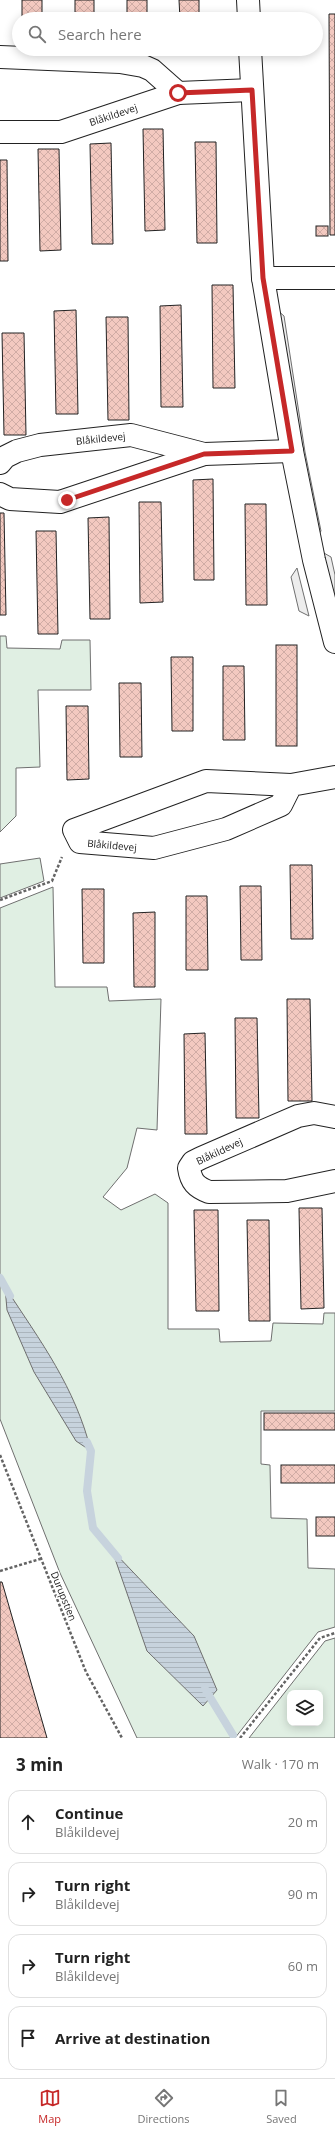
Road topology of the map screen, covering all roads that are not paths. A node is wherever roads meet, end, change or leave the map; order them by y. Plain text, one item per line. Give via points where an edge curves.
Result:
1 (248, 0) edge
2 (248, 12) edge
3 (250, 56) edge
4 (0, 57) edge
5 (252, 90) junction
6 (178, 93) junction
7 (0, 132) edge
8 (263, 278) junction
9 (335, 278) edge
10 (292, 451) junction
11 (204, 454) junction
12 (0, 463) edge
13 (0, 494) edge
14 (335, 642) edge
15 (335, 778) edge
16 (291, 785) junction
17 (335, 1117) edge
18 (335, 1181) edge

1 - 2 street
3 - 5 street
4 - 6 street via 120,62 143,66 152,70
5 - 6 street, Blåkildevej
5 - 8 street
6 - 7 street, Blåkildevej via 61,132
8 - 9 street
8 - 10 street
10 - 11 street, Blåkildevej
10 - 14 street via 314,560
11 - 12 street, Blåkildevej via 131,435 40,445 17,451 5,457
11 - 13 street, Blåkildevej via 67,500 10,499
15 - 16 street, Blåkildevej
16 - 16 street, Blåkildevej via 206,781 74,830 80,842 154,848 226,829 281,805
17 - 18 street, Blåkildevej via 314,1113 298,1116 201,1158 189,1168 191,1181 209,1192 287,1191

